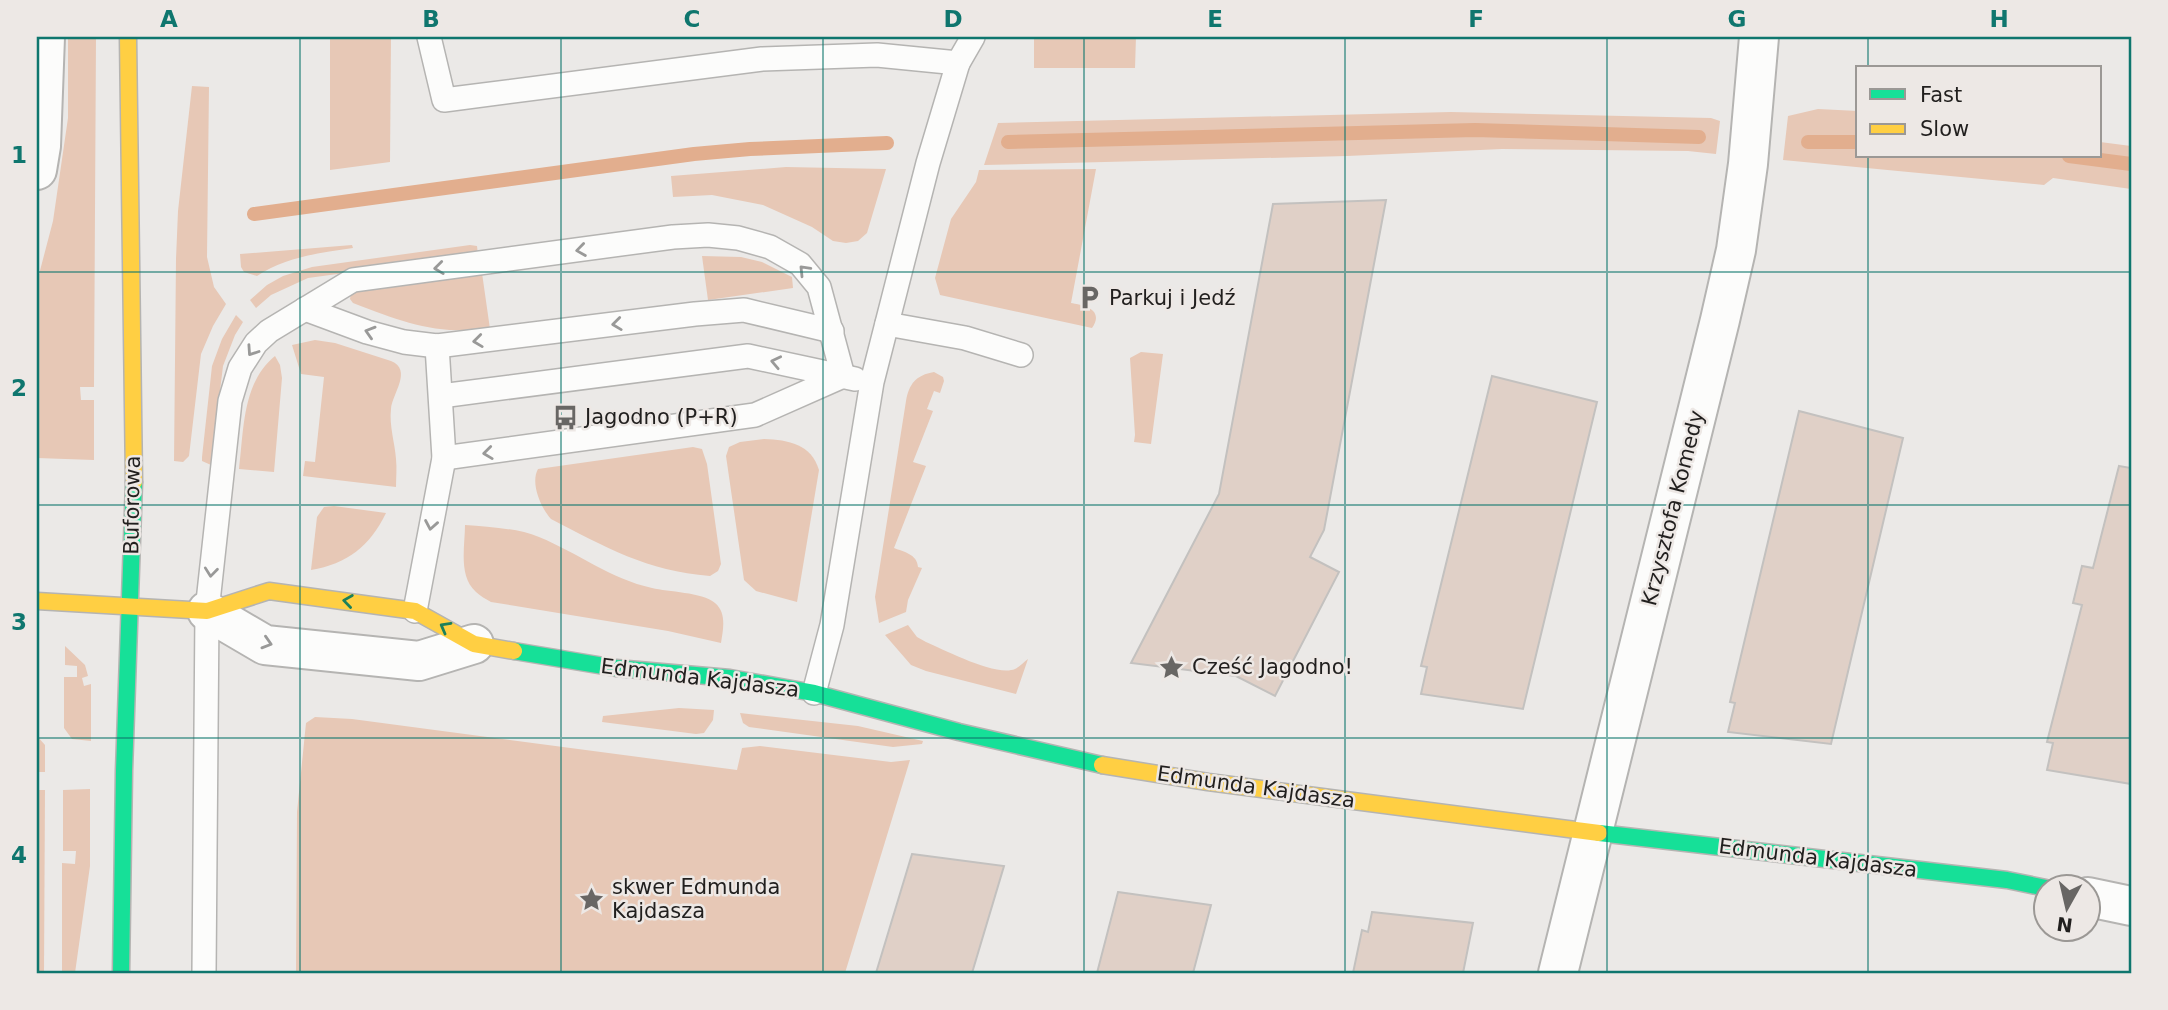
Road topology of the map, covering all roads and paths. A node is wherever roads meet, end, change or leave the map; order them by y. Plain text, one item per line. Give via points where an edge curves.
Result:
1 (45, 37) edge
2 (128, 37) edge
3 (429, 37) edge
4 (973, 37) edge
5 (1759, 37) edge
6 (958, 63) junction
7 (37, 170) edge
8 (305, 310) junction
9 (887, 324) junction
10 (832, 331) junction
11 (437, 346) junction
12 (1021, 355) dead end
13 (843, 376) junction
14 (872, 383) junction
15 (441, 396) junction
16 (444, 458) junction
17 (37, 601) edge
18 (130, 604) junction
19 (207, 611) junction
20 (415, 611) junction
21 (474, 644) junction
22 (814, 693) junction
23 (1592, 832) junction
24 (2032, 885) edge
25 (2102, 900) edge
26 (2131, 906) edge
27 (121, 973) edge
28 (204, 973) edge
29 (1558, 973) edge

1 - 7 street
2 - 18 street, Buforowa via 134,392
3 - 6 lane via 444,100 762,59 877,55
4 - 6 lane
5 - 23 street, Krzysztofa Komedy via 1736,250
6 - 9 lane
10 -> 8 lane via 819,287 800,264 770,247 708,235 353,280
11 -> 8 lane via 367,332
8 -> 19 lane via 269,331 240,368 230,401
9 - 12 lane via 965,338
9 - 14 lane
10 -> 11 lane via 744,310
10 - 13 lane
11 - 15 lane
13 - 14 lane
13 -> 15 lane via 748,356
13 -> 16 lane via 755,415
14 - 22 lane via 832,625
15 - 16 lane
16 -> 20 lane
17 - 18 street, Edmunda Kajdasza
18 - 19 street, Edmunda Kajdasza
18 - 27 street, Buforowa
20 -> 19 street, Edmunda Kajdasza via 269,591
19 -> 21 street, Edmunda Kajdasza via 265,645 419,661
19 - 28 lane
21 -> 20 street, Edmunda Kajdasza
21 - 22 street, Edmunda Kajdasza
22 - 23 street, Edmunda Kajdasza via 1102,765
23 - 24 street, Edmunda Kajdasza
23 - 29 street, Krzysztofa Komedy
25 - 26 street

